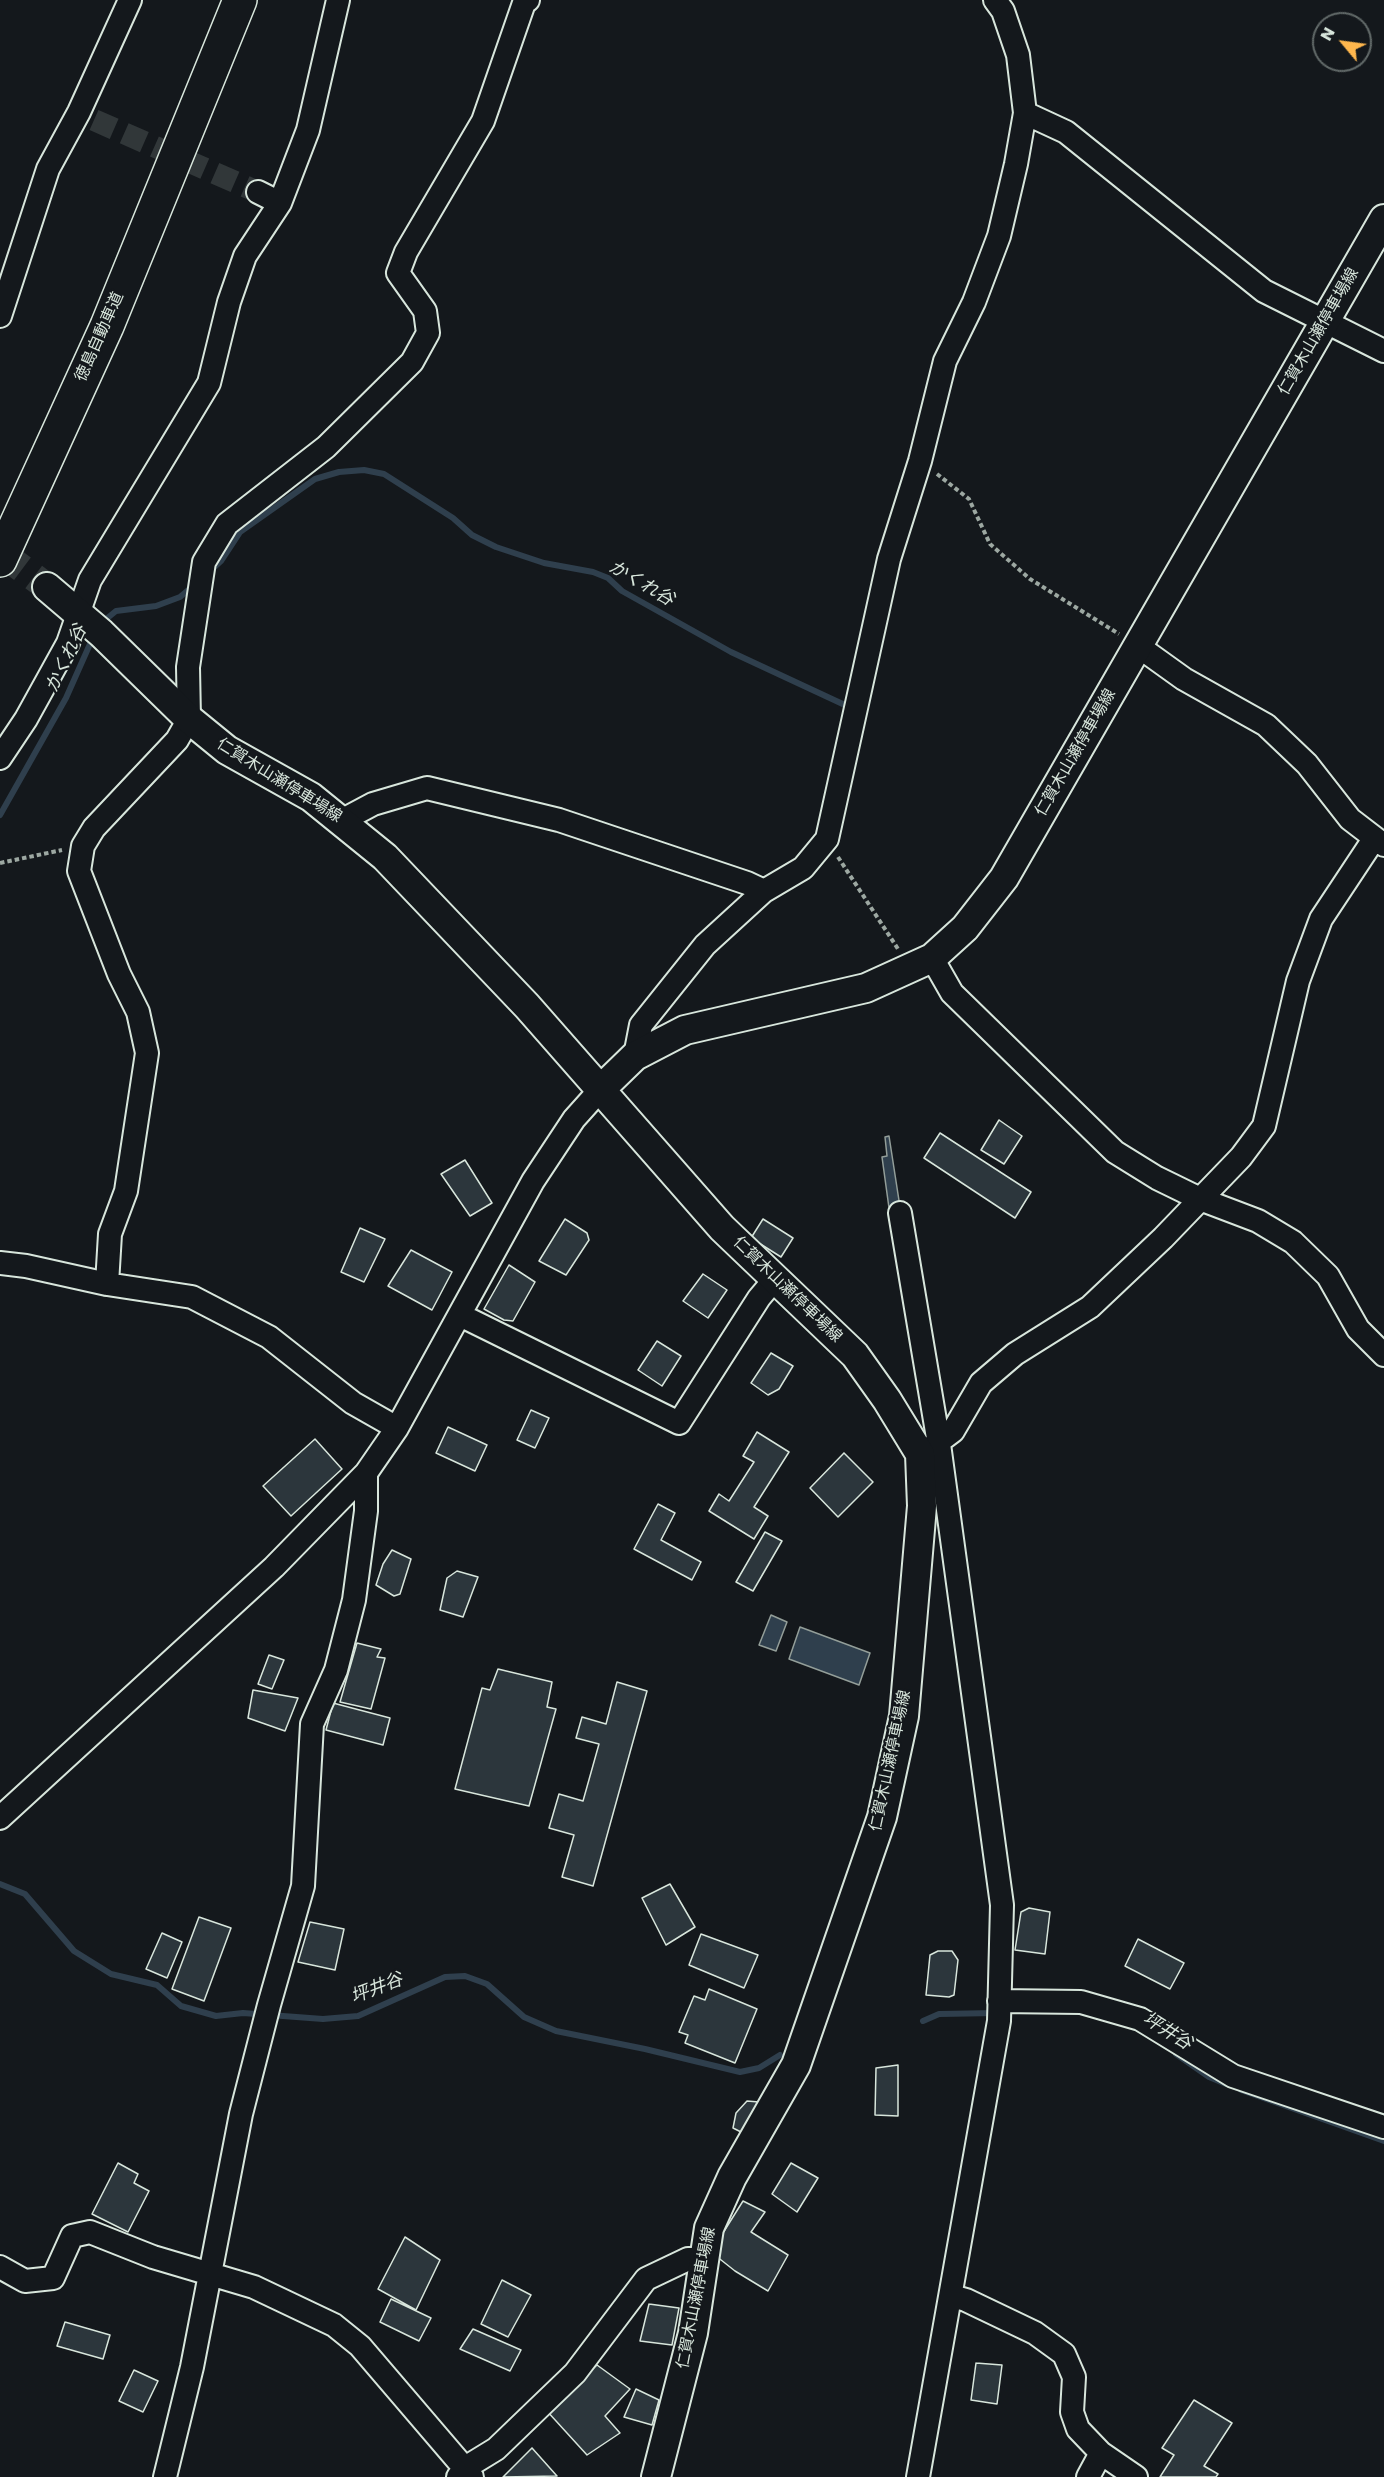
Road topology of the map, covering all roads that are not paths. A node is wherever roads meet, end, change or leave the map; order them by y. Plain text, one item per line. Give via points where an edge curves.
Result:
1 (130, 0) edge
2 (240, 0) edge
3 (338, 0) edge
4 (528, 0) edge
5 (995, 0) edge
6 (193, 111) junction
7 (1025, 113) junction
8 (258, 192) tunnel mouth
9 (280, 203) junction
10 (1384, 219) edge
11 (0, 316) edge
12 (1326, 321) junction
13 (1384, 351) edge
14 (0, 520) edge
15 (0, 560) edge
16 (47, 587) tunnel mouth
17 (91, 623) junction
18 (1138, 646) junction
19 (189, 719) junction
20 (0, 758) edge
21 (343, 820) junction
22 (1379, 842) edge
23 (764, 891) junction
24 (921, 964) junction
25 (634, 1056) junction
26 (600, 1090) junction
27 (1200, 1199) junction
28 (900, 1213) dead end
29 (0, 1263) edge
30 (775, 1279) junction
31 (107, 1284) junction
32 (460, 1315) junction
33 (1384, 1355) edge
34 (397, 1428) junction
35 (929, 1449) junction
36 (366, 1473) junction
37 (0, 1818) edge
38 (999, 2011) junction
39 (1384, 2127) edge
40 (704, 2259) junction
41 (0, 2267) edge
42 (209, 2272) junction
43 (952, 2296) junction
44 (1101, 2453) junction
45 (465, 2474) edge
46 (165, 2477) edge
47 (656, 2477) edge
48 (918, 2477) edge
49 (1088, 2477) edge
50 (1136, 2477) edge

1 - 11 street via 86,116 48,169
2 - 6 highway, 徳島自動車道
3 - 9 street via 308,130
4 - 19 street via 483,121 406,252 398,273 425,311 428,333 412,362 326,447 227,524 204,562 188,667
5 - 7 street via 1003,11 1018,55
6 - 14 highway, 徳島自動車道
6 - 15 highway, 徳島自動車道 via 107,326
7 - 12 street via 1066,132 1264,291
7 - 23 street via 999,236 974,302 945,362 920,461 889,559 827,839 803,868
8 - 9 street
9 - 17 street via 245,256 208,383 90,580
10 - 12 main road, 仁賀木山瀬停車場線
12 - 13 street
12 - 18 main road, 仁賀木山瀬停車場線
16 - 17 main road, 仁賀木山瀬停車場線
17 - 19 main road, 仁賀木山瀬停車場線
17 - 20 street via 68,643 26,720
18 - 22 street via 1184,679 1266,725 1307,764 1350,819
18 - 24 main road, 仁賀木山瀬停車場線 via 1004,878 965,928
19 - 21 main road, 仁賀木山瀬停車場線 via 226,750 311,797
19 - 31 street via 177,740 94,828 83,846 79,871 138,1012 147,1053 126,1191 110,1234
21 - 23 street via 373,804 427,789 559,820
21 - 26 main road, 仁賀木山瀬停車場線 via 385,857 519,997
22 - 27 street via 1321,919 1298,981 1264,1126 1241,1157
23 - 25 street via 705,945 642,1025
24 - 25 main road, 仁賀木山瀬停車場線 via 866,988 685,1030
24 - 27 street via 1115,1152
25 - 26 main road, 仁賀木山瀬停車場線
26 - 30 main road, 仁賀木山瀬停車場線 via 722,1228
26 - 32 street via 574,1119 533,1181
27 - 33 street via 1258,1221 1293,1242 1328,1276 1358,1329
27 - 35 street via 1090,1307 1015,1354 981,1383 953,1431
28 - 35 street
29 - 31 street
30 - 32 street via 679,1423
30 - 35 main road, 仁賀木山瀬停車場線 via 855,1355
31 - 34 street via 192,1297 269,1337 353,1403
32 - 34 street
34 - 36 street
35 - 38 street via 1002,1905
35 - 40 main road, 仁賀木山瀬停車場線 via 905,1705 882,1817 796,2065 719,2203 709,2228
36 - 37 street via 274,1567
36 - 42 street via 366,1511 354,1600 336,1670 312,1724 303,1886 241,2114
38 - 39 street via 1081,2002 1140,2019 1233,2076
38 - 43 street
40 - 45 street via 688,2259 646,2279 575,2373
40 - 47 main road, 仁賀木山瀬停車場線 via 693,2333
41 - 42 street via 25,2281 53,2278 72,2236 90,2232 153,2257
42 - 45 street via 254,2287 334,2325 360,2346
42 - 46 street via 192,2367
43 - 44 street via 1035,2333 1064,2354 1074,2377 1072,2412 1078,2429
43 - 48 street
44 - 49 street
44 - 50 street

